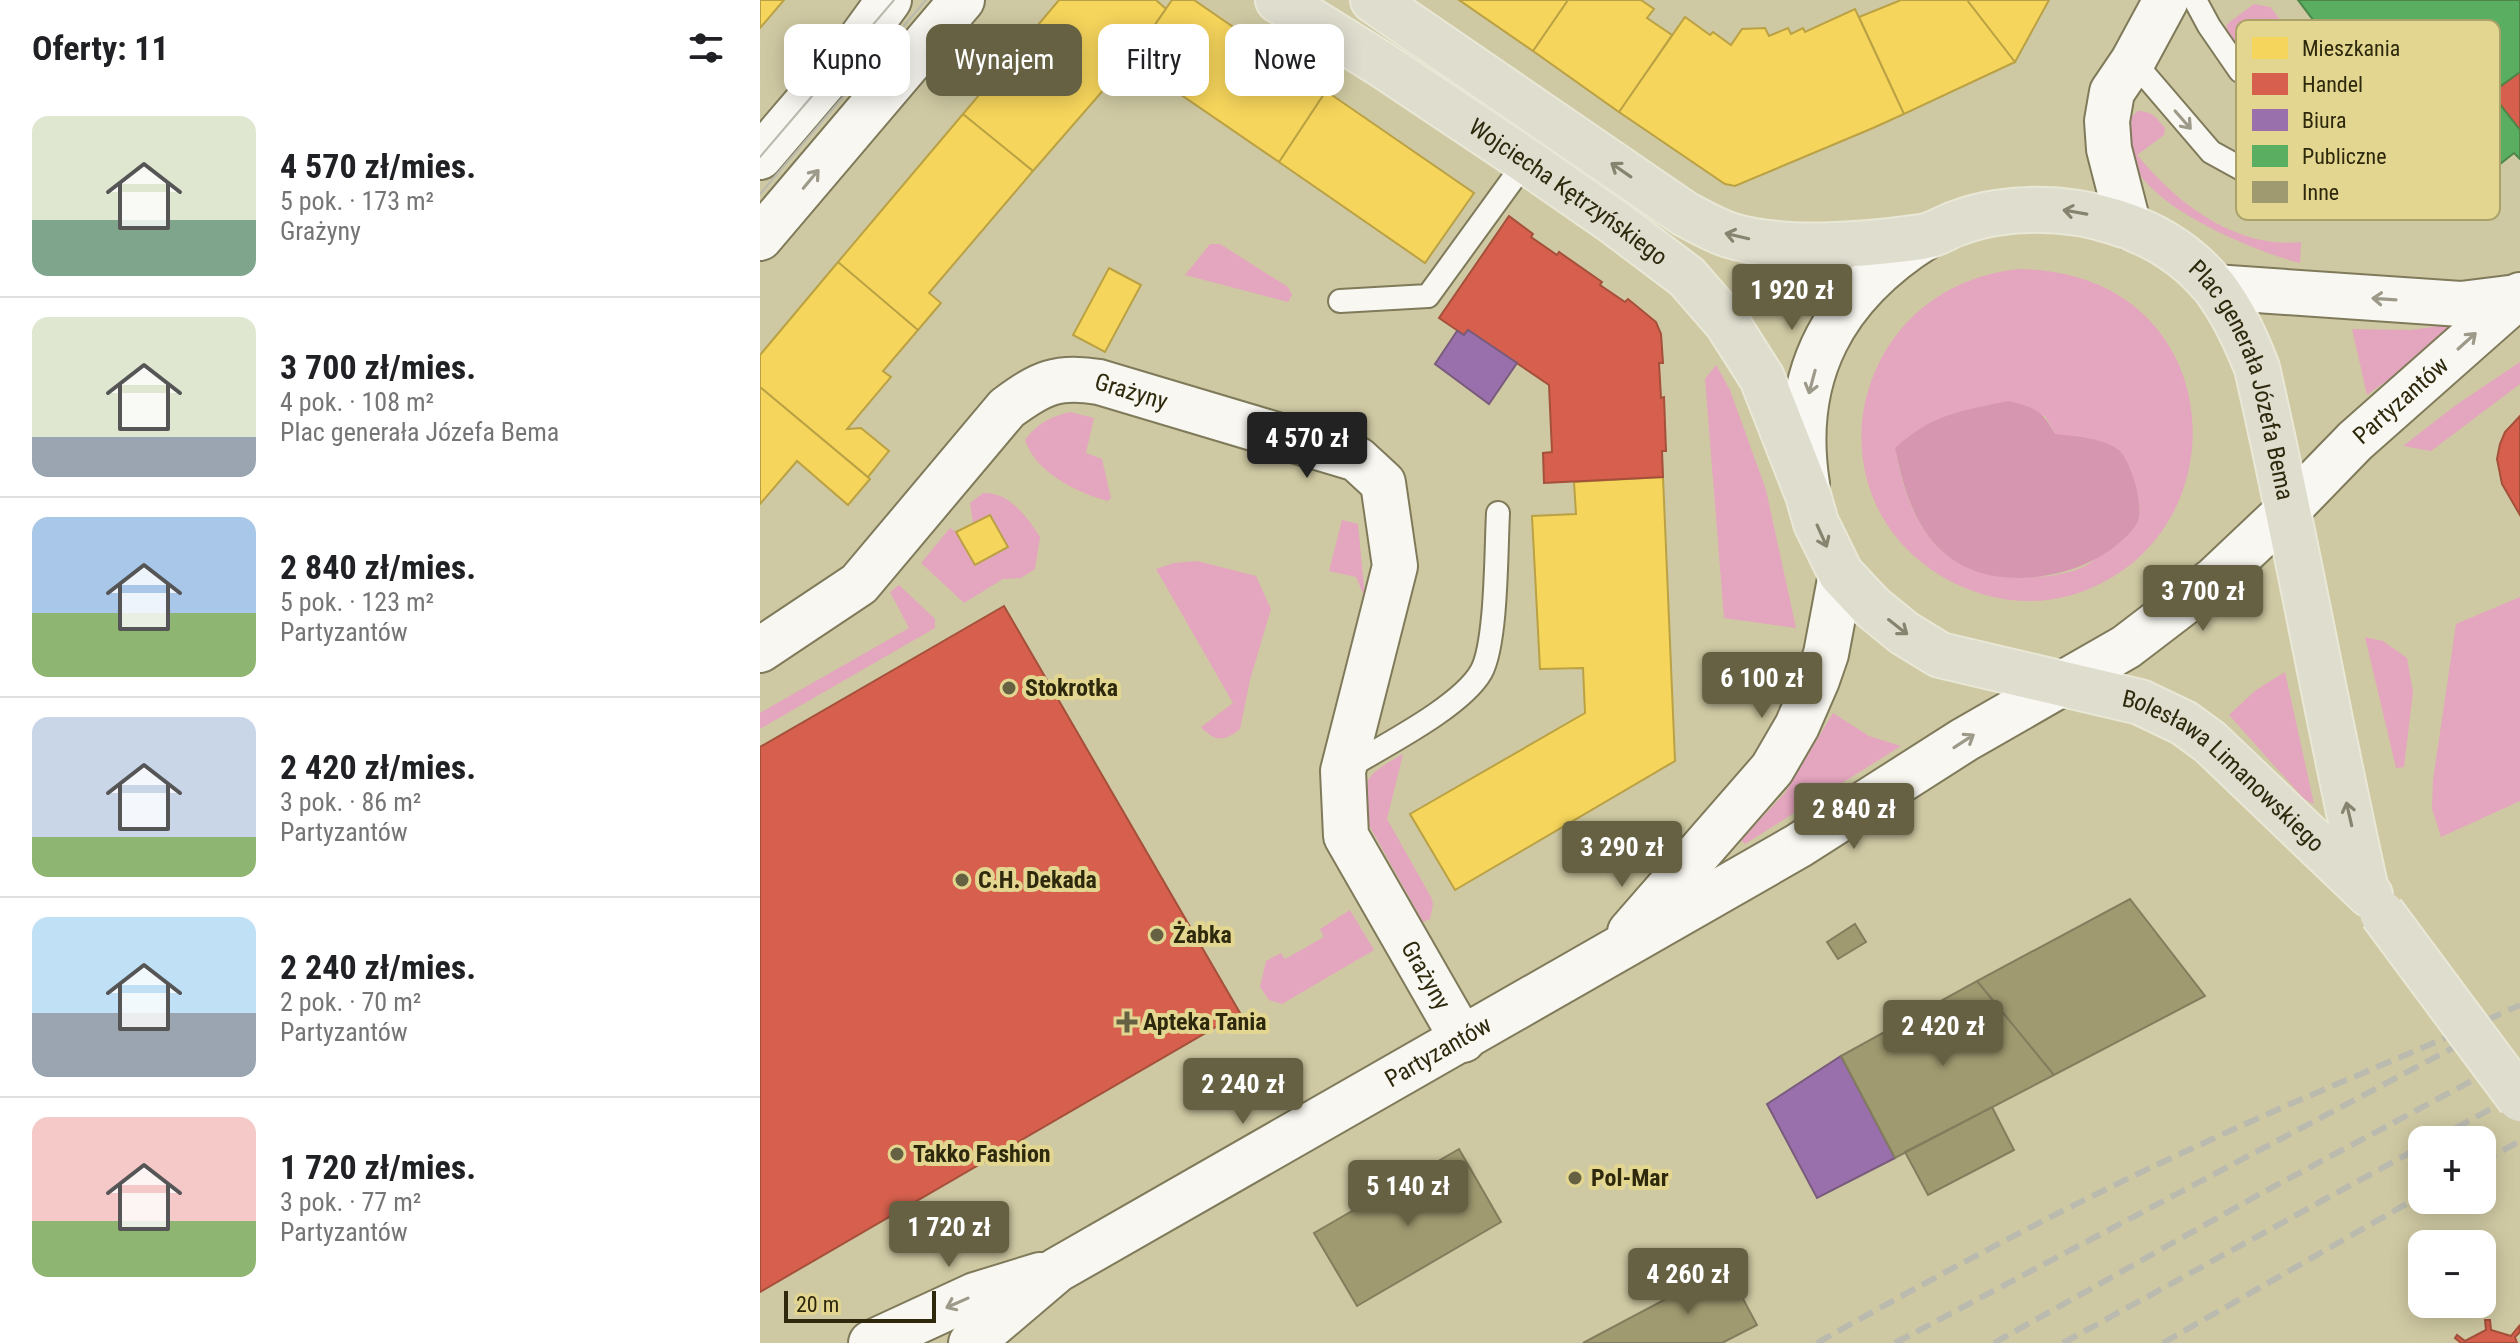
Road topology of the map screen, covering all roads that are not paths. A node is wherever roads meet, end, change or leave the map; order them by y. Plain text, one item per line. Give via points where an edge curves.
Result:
1 (889, 0) edge
2 (962, 0) edge
3 (1278, 0) edge
4 (1373, 0) edge
5 (2166, 0) edge
6 (2195, 0) edge
7 (2133, 61) junction
8 (2236, 65) edge
9 (760, 157) edge
10 (1526, 161) junction
11 (2236, 166) edge
12 (2129, 227) junction
13 (1926, 237) junction
14 (760, 238) edge
15 (2214, 287) junction
16 (2519, 296) edge
17 (1340, 301) dead end
18 (1808, 495) junction
19 (2288, 510) junction
20 (1498, 513) dead end
21 (1841, 574) junction
22 (760, 650) edge
23 (2063, 685) junction
24 (1343, 771) junction
25 (2374, 901) junction
26 (1610, 955) junction
27 (1463, 1040) junction
28 (2520, 1099) edge
29 (1057, 1270) junction
30 (871, 1343) edge
31 (971, 1343) edge

1 - 9 street
14 -> 2 street
3 - 10 main road, Wojciecha Kętrzyńskiego
13 -> 4 main road, Wojciecha Kętrzyńskiego via 1800,245 1728,235 1685,214
5 - 7 street
8 -> 6 lane
7 -> 11 lane via 2211,152
7 - 12 street via 2112,92 2107,121
10 - 17 lane via 1428,296
10 - 18 main road, Wojciecha Kętrzyńskiego via 1687,277 1727,323 1762,378
12 -> 13 main road, Plac generała Józefa Bema via 2061,210 2026,209 1969,219
12 - 15 main road, Plac generała Józefa Bema via 2179,256
13 -> 18 street, Plac generała Józefa Bema via 1865,283 1823,346 1804,419
16 -> 15 street, Partyzantów via 2461,304
15 - 19 main road, Plac generała Józefa Bema via 2241,328 2257,368
19 -> 16 street, Partyzantów via 2355,441
18 -> 21 main road, Plac generała Józefa Bema
19 - 23 street, Plac generała Józefa Bema via 2183,605
25 -> 19 main road, Bolesława Limanowskiego via 2340,774
20 - 24 lane via 1491,636 1482,671 1448,706
21 -> 23 main road, Plac generała Józefa Bema via 1871,606 1940,655
21 - 26 street, Partyzantów via 1817,680 1772,769
22 - 24 street, Grażyny via 859,584 1007,408 1038,386 1075,378 1099,382 1357,459 1383,483 1395,566
23 - 25 main road, Bolesława Limanowskiego via 2140,702 2184,723
26 -> 23 street, Partyzantów
24 - 27 street, Grażyny via 1346,836
25 - 28 main road, Bolesława Limanowskiego, bridge
26 - 27 street, Partyzantów
27 - 29 street, Partyzantów
29 -> 30 street, Partyzantów via 975,1295
29 - 31 street, Partyzantów

